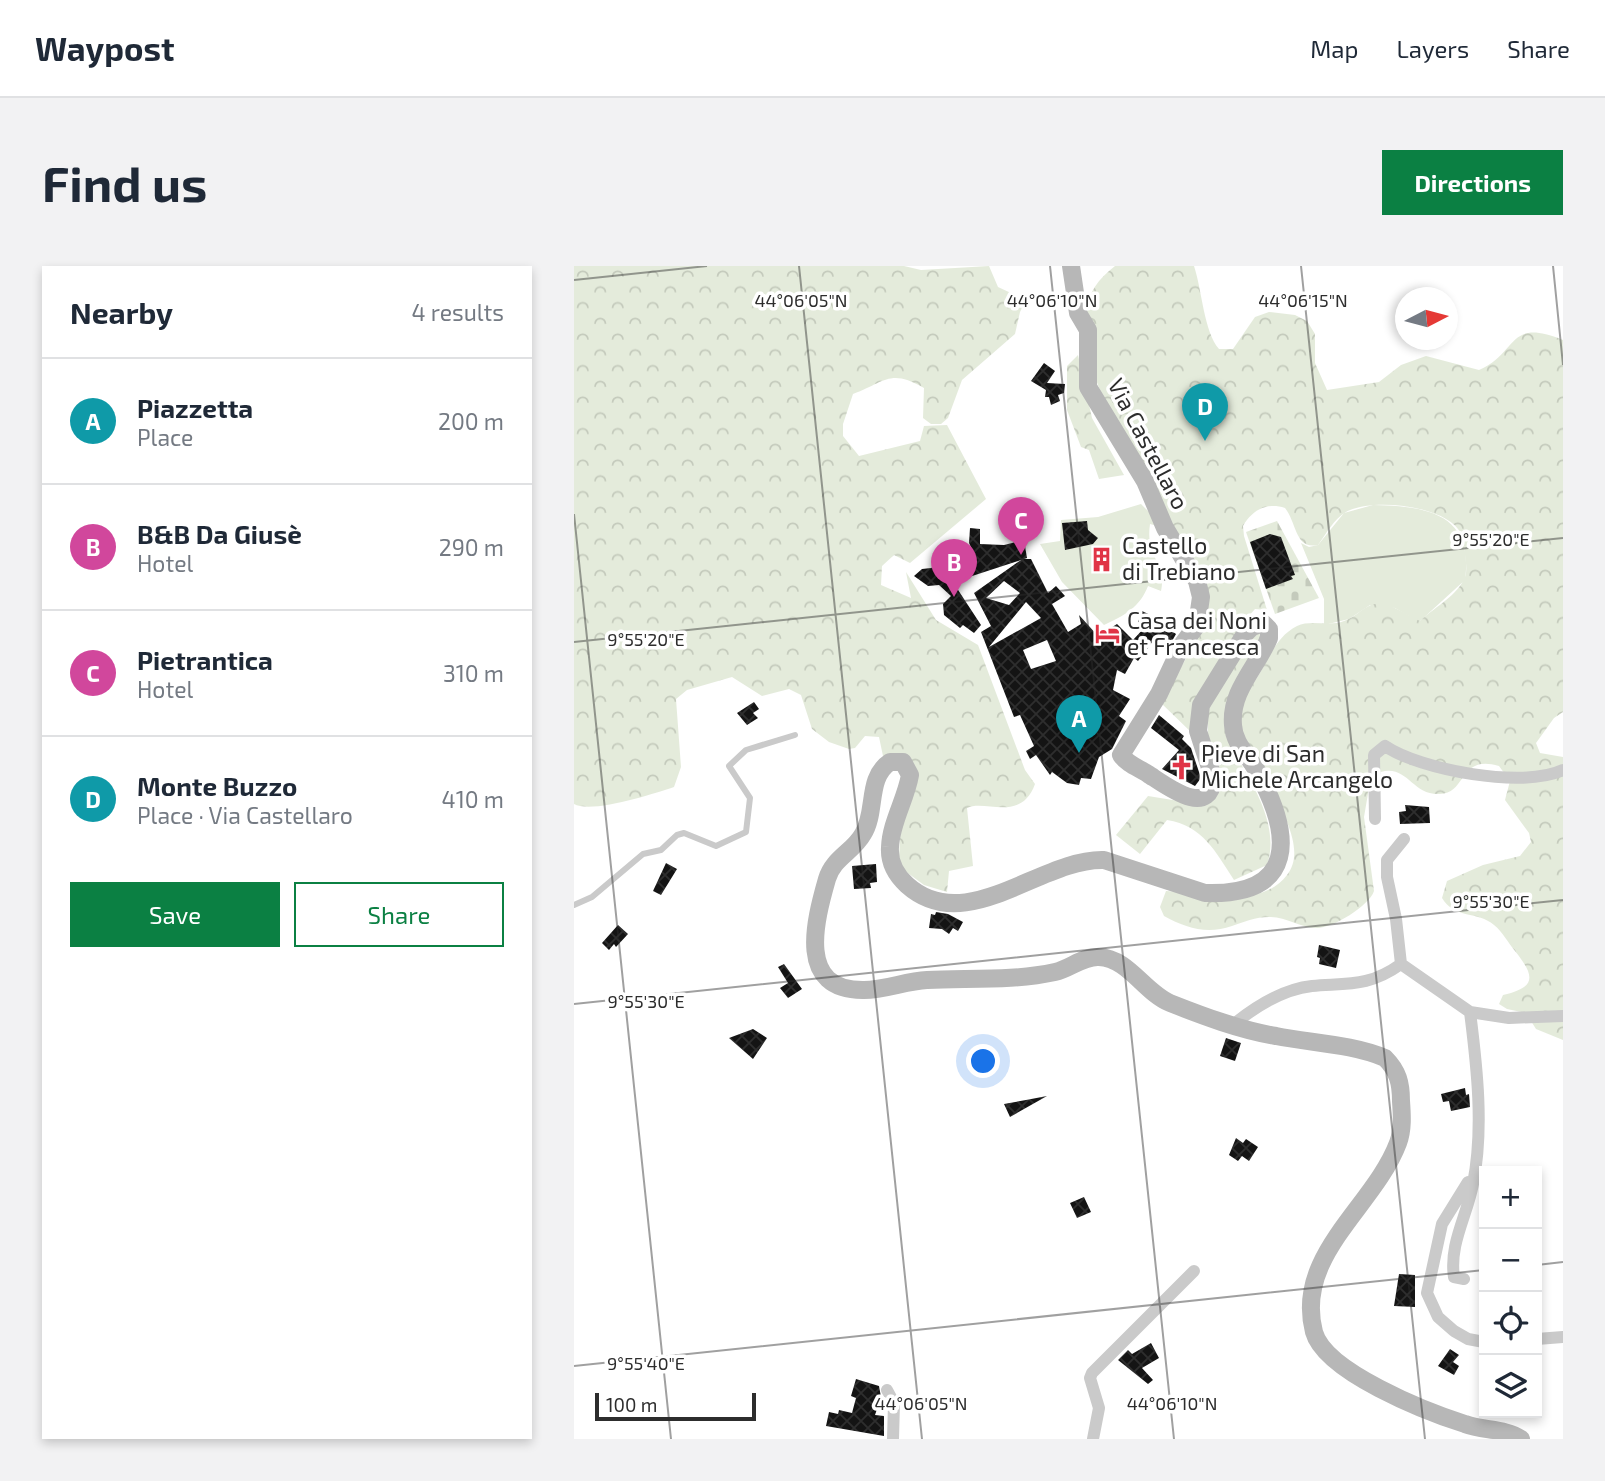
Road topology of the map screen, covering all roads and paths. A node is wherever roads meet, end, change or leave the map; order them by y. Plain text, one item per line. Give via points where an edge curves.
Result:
1 (1071, 266) edge
2 (796, 735) dead end
3 (1563, 770) edge
4 (1375, 819) dead end
5 (1404, 839) dead end
6 (574, 905) edge
7 (1401, 964) junction
8 (1470, 1012) junction
9 (1563, 1016) edge
10 (1234, 1024) junction
11 (1474, 1173) junction
12 (1194, 1271) dead end
13 (1464, 1279) dead end
14 (1563, 1337) edge
15 (1542, 1339) edge
16 (1479, 1341) edge
17 (887, 1390) dead end
18 (893, 1439) edge
19 (1093, 1439) edge
20 (1521, 1439) edge

1 - 10 street, Via Castellaro via 1078,313 1088,330 1088,387 1146,481 1201,597 1197,625 1121,751 1122,758 1178,794 1204,795 1213,777 1198,731 1201,705 1245,634 1258,624 1269,629 1265,647 1233,709 1236,741 1258,771 1276,815 1280,863 1258,884 1205,893 1090,859 980,899 937,902 904,883 891,863 890,847 910,775 905,764 894,761 877,777 863,835 837,860 828,876 814,953 827,977 864,990 912,981 1056,972 1100,957 1117,963 1158,997
2 - 6 lane via 746,750 729,766 750,798 746,832 716,846 684,833 677,835 662,850 643,854 592,897
3 - 4 street via 1550,776 1488,778 1402,758 1385,746 1374,755
5 - 7 street via 1387,860
7 - 8 street
7 - 10 street via 1387,974 1348,987 1310,986 1258,1004
8 - 9 street via 1509,1018
8 - 11 street via 1477,1064
10 - 20 street via 1374,1054 1385,1058 1398,1075 1402,1114 1397,1146 1317,1271 1311,1318 1321,1347 1383,1390 1467,1425 1512,1433
11 - 13 street via 1451,1258 1454,1277
11 - 16 street via 1442,1224 1426,1293 1438,1317 1454,1331
12 - 19 street via 1092,1373 1099,1408
14 - 15 street
17 - 18 street via 894,1402

